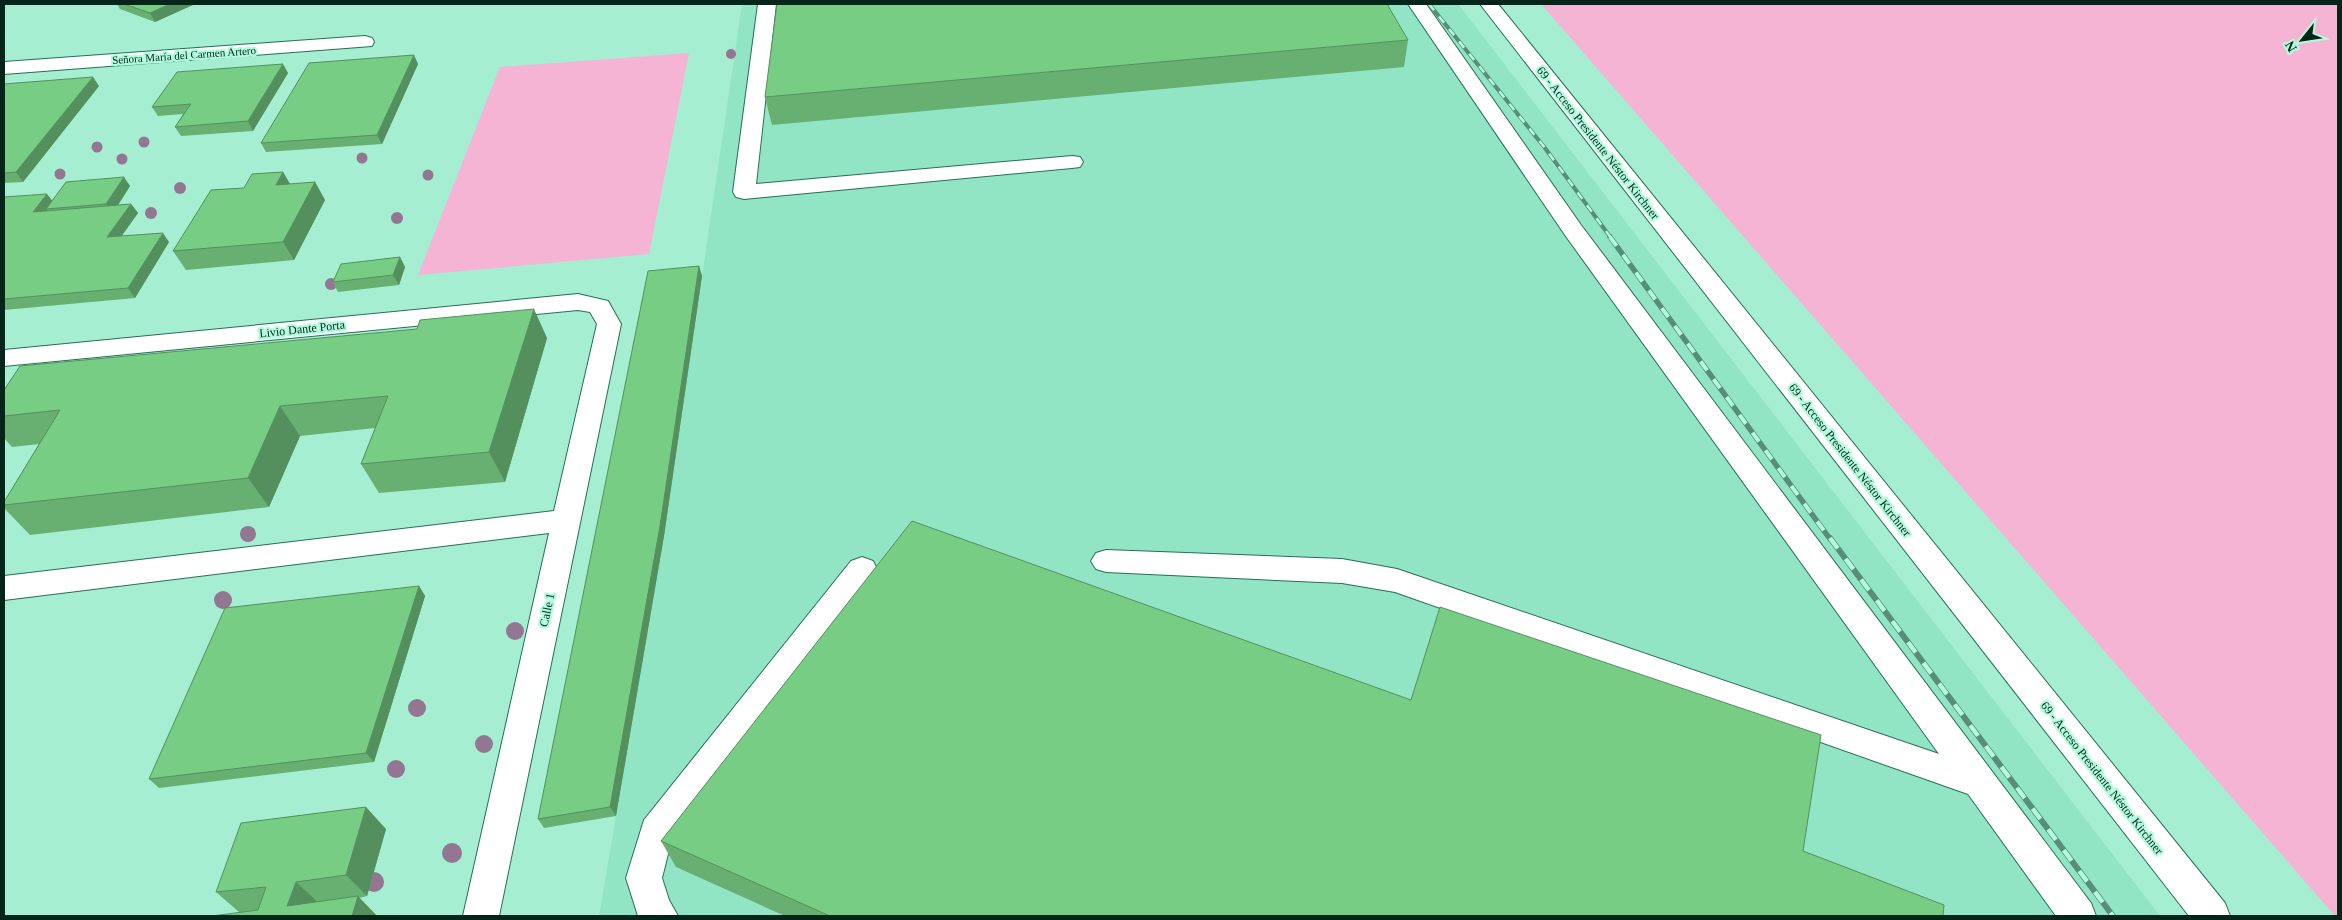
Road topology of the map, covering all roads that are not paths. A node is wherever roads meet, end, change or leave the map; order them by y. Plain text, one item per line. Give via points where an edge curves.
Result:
1 (767, 4) edge
2 (1417, 4) edge
3 (1489, 4) edge
4 (256, 50) junction
5 (354, 62) edge
6 (4, 68) edge
7 (243, 70) edge
8 (1072, 162) dead end
9 (599, 306) joint
10 (4, 358) edge
11 (566, 520) junction
12 (1106, 560) dead end
13 (862, 569) dead end
14 (4, 588) edge
15 (1982, 784) junction
16 (481, 916) edge
17 (660, 916) edge
18 (2078, 916) edge
19 (2212, 916) edge

1 - 8 street via 744,192
2 - 15 street via 1573,230
3 - 19 street, 69 - Acceso Presidente Néstor Kirchner
4 - 5 street, Señora María del Carmen Artero via 365,42
4 - 6 street, Señora María del Carmen Artero
4 - 7 street
9 - 10 street, Livio Dante Porta via 578,302
9 - 11 street, Calle 1 via 609,324
11 - 14 street
11 - 16 street, Calle 1
12 - 15 street via 1342,572 1398,581
13 - 17 street via 656,831 644,878 654,910
15 - 18 street

